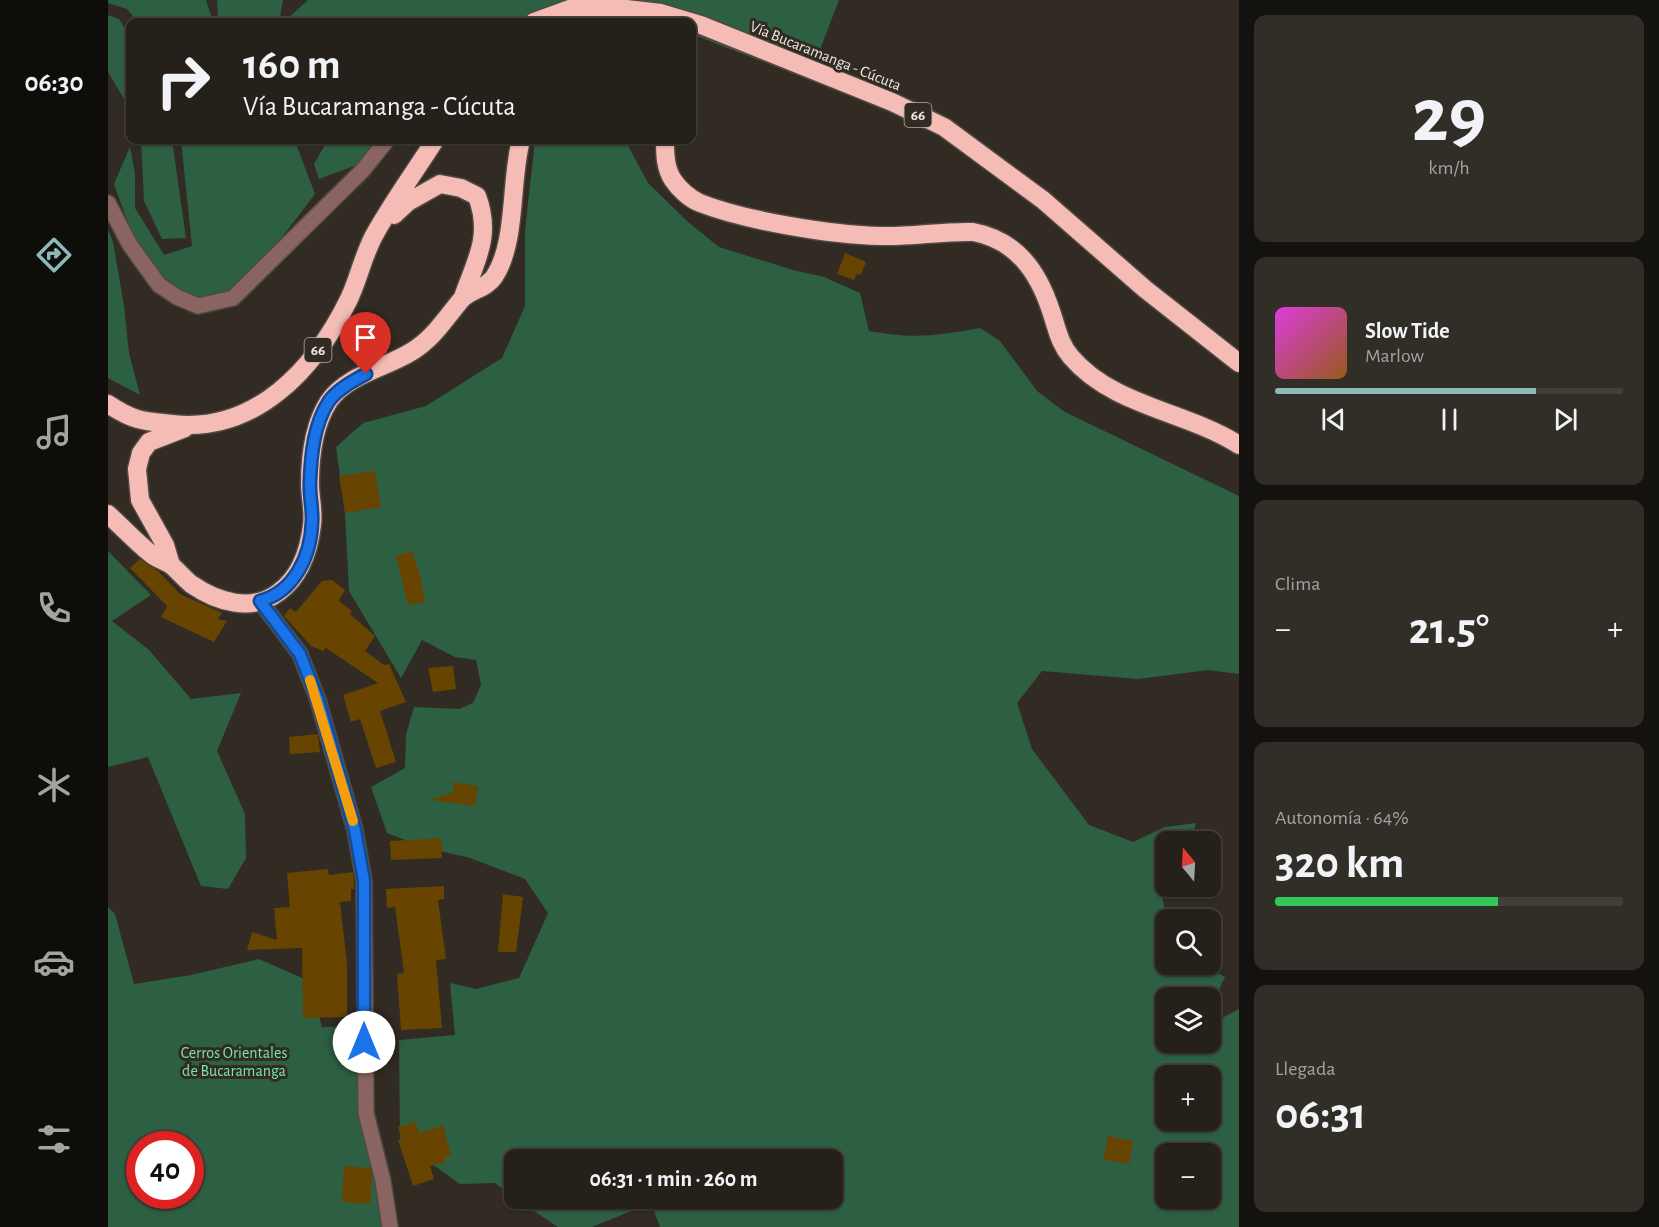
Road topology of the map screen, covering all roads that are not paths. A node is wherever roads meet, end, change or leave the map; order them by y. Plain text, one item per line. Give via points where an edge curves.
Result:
1 (545, 18) edge
2 (678, 18) edge
3 (696, 23) edge
4 (384, 144) edge
5 (432, 144) edge
6 (520, 144) edge
7 (665, 144) edge
8 (108, 203) edge
9 (375, 233) junction
10 (463, 297) junction
11 (1239, 363) edge
12 (108, 404) edge
13 (187, 427) junction
14 (1239, 445) edge
15 (108, 514) edge
16 (171, 565) junction
17 (260, 601) junction
18 (390, 1227) edge

1 - 2 highway, Vía Bucaramanga - Cúcuta / 66 via 575,7 618,8
3 - 11 highway, Vía Bucaramanga - Cúcuta / 66 via 892,102 944,128 1043,200 1145,289
4 - 8 street via 363,170 233,298 198,306 159,285 130,245
5 - 9 highway, 66
6 - 10 highway via 511,223 502,257 493,278
7 - 14 highway via 672,179 687,195 720,209 862,235 973,232 1008,244 1036,276 1058,337 1087,373 1107,388
9 - 10 highway via 408,202 440,183 477,196 483,211 481,252
9 - 13 highway, 66 via 349,299 331,332 286,388 223,422
10 - 17 highway via 436,333 412,352 347,385 331,399 320,417 312,451 313,521 309,543 290,584
12 - 13 highway, 66 via 129,418
13 - 16 highway via 149,442 137,469 140,500 165,545
15 - 16 highway via 152,555
16 - 17 highway via 189,583 213,598 232,603
17 - 18 street via 300,654 318,700 355,830 364,881 366,1113

